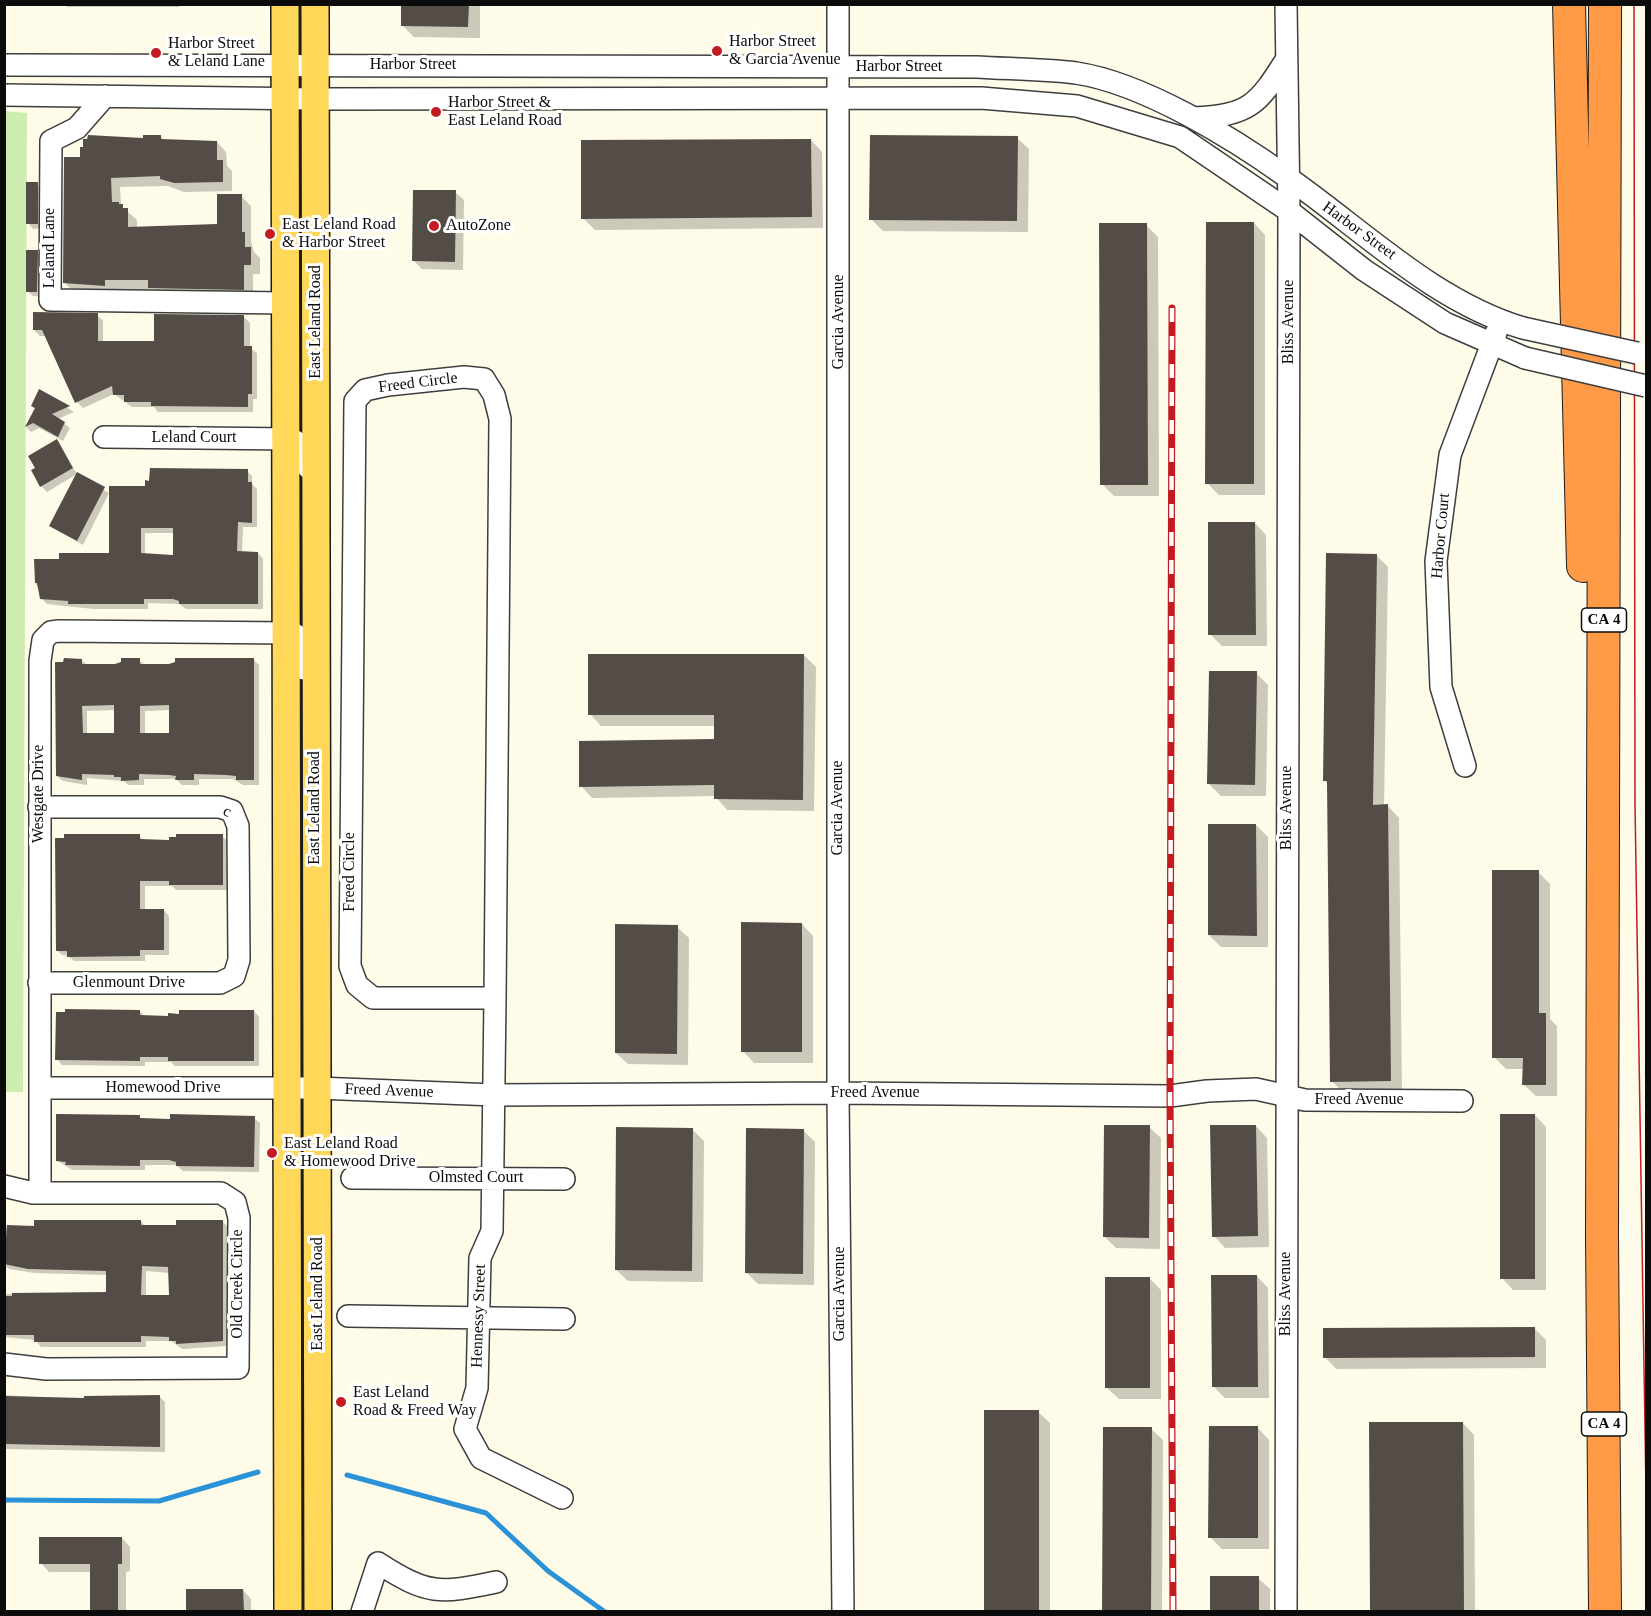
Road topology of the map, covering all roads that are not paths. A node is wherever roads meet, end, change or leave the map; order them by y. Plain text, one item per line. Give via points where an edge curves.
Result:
1 (285, 4) edge
2 (315, 4) edge
3 (838, 4) edge
4 (1286, 4) edge
5 (1569, 4) edge
6 (1605, 4) edge
7 (1286, 60) junction
8 (285, 64) junction
9 (316, 64) junction
10 (4, 65) edge
11 (838, 67) junction
12 (4, 95) edge
13 (68, 96) junction
14 (105, 96) junction
15 (285, 99) junction
16 (316, 99) junction
17 (838, 99) junction
18 (1193, 118) junction
19 (51, 141) junction
20 (1287, 176) junction
21 (1289, 211) junction
22 (285, 303) junction
23 (1500, 321) junction
24 (1491, 345) junction
25 (1647, 355) edge
26 (1647, 386) edge
27 (104, 437) dead end
28 (285, 438) junction
29 (316, 476) junction
30 (285, 632) junction
31 (314, 683) junction
32 (1465, 766) dead end
33 (39, 807) junction
34 (39, 983) junction
35 (220, 983) joint
36 (495, 998) junction
37 (40, 1088) junction
38 (286, 1088) junction
39 (316, 1088) junction
40 (838, 1093) junction
41 (495, 1095) junction
42 (1286, 1095) junction
43 (1462, 1101) dead end
44 (352, 1178) dead end
45 (493, 1178) junction
46 (564, 1179) dead end
47 (4, 1186) edge
48 (40, 1193) junction
49 (1602, 1236) junction
50 (348, 1316) dead end
51 (564, 1318) dead end
52 (477, 1320) junction
53 (4, 1364) edge
54 (562, 1498) dead end
55 (496, 1582) dead end
56 (288, 1611) edge
57 (318, 1611) edge
58 (362, 1611) edge
59 (843, 1611) edge
60 (1286, 1611) edge
61 (1605, 1611) edge

1 - 8 main road, East Leland Road
2 - 9 main road, East Leland Road
3 - 11 street, Garcia Avenue
4 - 7 street, Bliss Avenue
5 - 49 highway
6 - 49 highway, CA 4
7 - 18 street via 1250,107 1223,116
7 - 20 street, Bliss Avenue
8 - 9 street, Harbor Street
8 - 10 street, Harbor Street
8 - 15 main road, East Leland Road
9 - 11 street, Harbor Street
9 - 16 main road, East Leland Road
11 - 17 street, Garcia Avenue
11 - 18 street, Harbor Street via 976,67 1077,73 1144,94
12 - 13 street, Harbor Street
13 - 14 street, Harbor Street
13 - 19 street via 66,126
14 - 15 street, Harbor Street
14 - 19 street via 78,128
15 - 16 street, Harbor Street
15 - 22 main road, East Leland Road
16 - 17 street, Harbor Street
16 - 29 main road, East Leland Road
17 - 21 street, Harbor Street via 981,99 1077,106 1180,137
17 - 40 street, Garcia Avenue
18 - 20 street, Harbor Street
19 - 22 street, Leland Lane via 50,300
20 - 21 street, Bliss Avenue
20 - 23 street, Harbor Street via 1436,286
21 - 24 street, Harbor Street via 1364,270 1445,323
21 - 42 street, Bliss Avenue
22 - 28 main road, East Leland Road
23 - 24 street, Harbor Court
23 - 25 street, Harbor Street, bridge
24 - 26 street, Harbor Street, bridge via 1525,358
24 - 32 street, Harbor Court via 1450,455 1436,561 1440,687
27 - 28 street, Leland Court
28 - 29 street via 299,442 301,460
28 - 30 main road, East Leland Road
29 - 31 main road, East Leland Road
30 - 31 street via 302,638 305,673
30 - 33 street, Westgate Drive via 59,631 45,636 40,661
30 - 38 main road, East Leland Road
31 - 39 main road, East Leland Road
33 - 34 street, Westgate Drive
33 - 35 street, c via 220,807 235,814 239,960 234,976
34 - 35 street, Glenmount Drive
34 - 37 street, Westgate Drive
36 - 36 street, Freed Circle via 500,418 494,395 483,379 464,377 388,385 365,390 355,401 350,966 357,985 373,998
36 - 41 street, Freed Circle
37 - 38 street, Homewood Drive
37 - 48 street, Westgate Drive
38 - 39 street, Freed Avenue
38 - 56 main road, East Leland Road
39 - 41 street, Freed Avenue
39 - 57 main road, East Leland Road
40 - 41 street, Freed Avenue
40 - 42 street, Freed Avenue via 1170,1096 1256,1089
40 - 59 street, Garcia Avenue
41 - 45 street, Hennessy Street
42 - 43 street, Freed Avenue via 1305,1100
42 - 60 street, Bliss Avenue
44 - 45 street, Olmsted Court
45 - 46 street, Olmsted Court
45 - 52 street, Hennessy Street via 492,1231 480,1258
47 - 48 street, Old Creek Circle
48 - 53 street, Old Creek Circle via 221,1193 233,1198 238,1211 238,1368 46,1369
49 - 61 highway, CA 4
50 - 52 street
51 - 52 street
52 - 54 street, Hennessy Street via 477,1388 465,1429 481,1458
55 - 58 street via 437,1590 410,1584 378,1563

